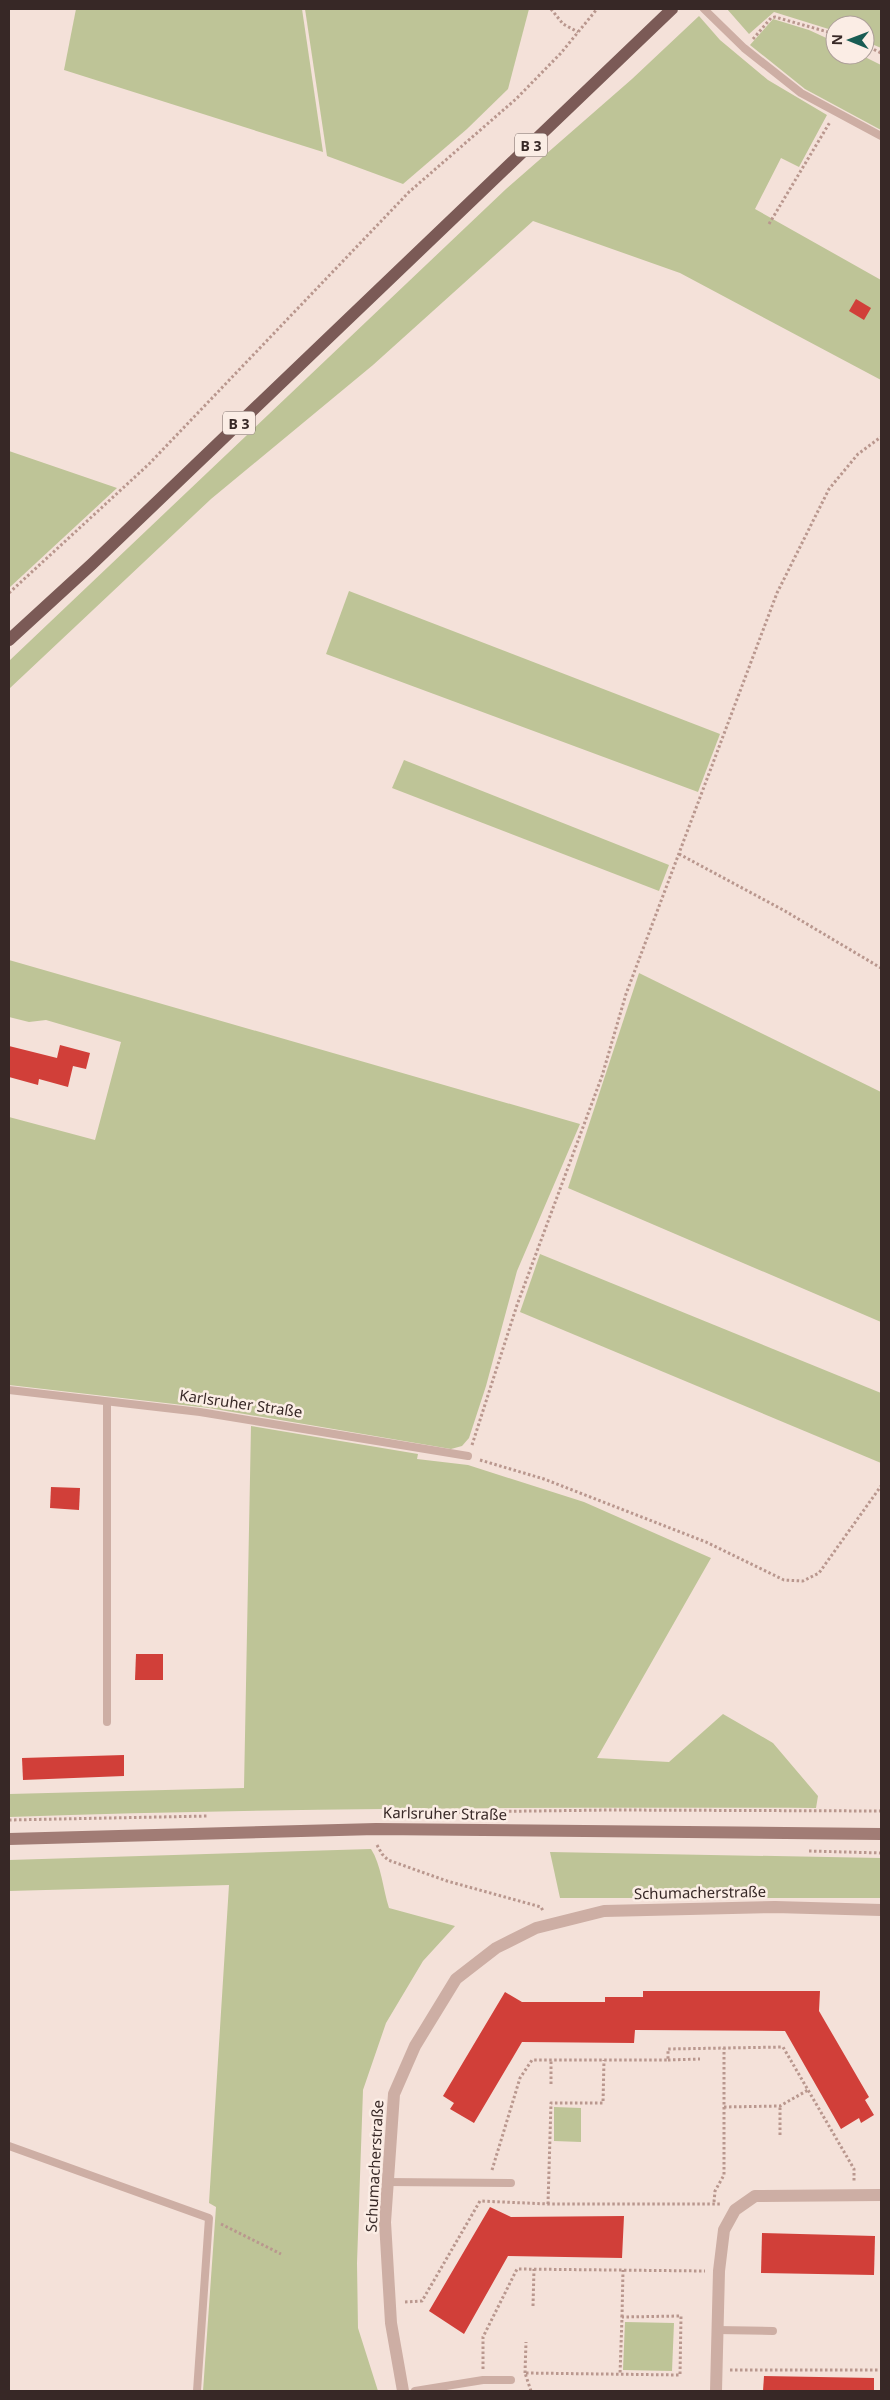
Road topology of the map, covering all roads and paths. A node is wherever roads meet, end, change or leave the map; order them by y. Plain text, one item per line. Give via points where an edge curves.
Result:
1 (551, 9) edge
2 (596, 9) edge
3 (672, 9) edge
4 (704, 9) edge
5 (825, 31) edge
6 (578, 32) junction
7 (744, 48) junction
8 (836, 113) junction
9 (881, 136) edge
10 (769, 224) dead end
11 (881, 438) edge
12 (9, 593) edge
13 (9, 640) edge
14 (679, 854) junction
15 (881, 968) edge
16 (9, 1390) edge
17 (106, 1402) junction
18 (468, 1456) junction
19 (881, 1486) edge
20 (107, 1722) dead end
21 (376, 1829) junction
22 (881, 1834) edge
23 (9, 1839) edge
24 (368, 1845) dead end
25 (377, 1845) junction
26 (387, 1845) dead end
27 (807, 1851) dead end
28 (881, 1853) edge
29 (881, 1910) edge
30 (548, 1925) junction
31 (724, 2048) junction
32 (551, 2060) junction
33 (604, 2060) junction
34 (668, 2060) junction
35 (700, 2060) dead end
36 (550, 2084) dead end
37 (808, 2090) junction
38 (780, 2106) junction
39 (724, 2107) junction
40 (780, 2135) dead end
41 (9, 2146) edge
42 (387, 2182) junction
43 (488, 2183) junction
44 (511, 2183) dead end
45 (854, 2194) junction
46 (881, 2195) edge
47 (714, 2202) junction
48 (548, 2204) junction
49 (735, 2210) junction
50 (209, 2218) junction
51 (280, 2254) dead end
52 (534, 2269) junction
53 (623, 2270) junction
54 (719, 2271) junction
55 (410, 2302) dead end
56 (533, 2306) dead end
57 (622, 2317) junction
58 (717, 2330) junction
59 (773, 2331) dead end
60 (526, 2342) dead end
61 (717, 2370) junction
62 (881, 2370) edge
63 (526, 2373) junction
64 (620, 2374) junction
65 (483, 2380) junction
66 (511, 2380) dead end
67 (197, 2391) edge
68 (403, 2391) edge
69 (415, 2391) edge
70 (531, 2391) edge
71 (716, 2391) edge

1 - 6 path via 563,24
2 - 6 path
3 - 13 main road, B 3
4 - 7 lane
5 - 7 path via 776,16
6 - 12 path via 516,99 409,192 149,464
7 - 8 lane via 801,93
8 - 9 lane
8 - 10 path
11 - 14 path via 858,454 829,489 777,592
14 - 15 path via 786,911
14 - 18 path via 626,994 602,1076 517,1305
16 - 17 lane, Karlsruher Straße
17 - 18 lane, Karlsruher Straße via 210,1414
17 - 20 lane
18 - 19 path via 544,1479 706,1542 784,1580 803,1581 819,1573
21 - 22 main road, Karlsruher Straße
21 - 23 main road, Karlsruher Straße
21 - 25 path
24 - 25 path
25 - 26 path
25 - 30 path via 388,1860 447,1881 541,1907
27 - 28 path
29 - 30 street, Schumacherstraße via 775,1907 604,1911
30 - 42 street, Schumacherstraße via 496,1948 456,1979 415,2046 394,2094
31 - 34 path via 668,2049
31 - 37 path via 784,2047
31 - 39 path
32 - 33 path
32 - 36 path
32 - 43 path via 532,2060 520,2078
33 - 34 path
33 - 48 path via 603,2103 551,2103
34 - 35 path
37 - 38 path
37 - 45 path via 854,2169
38 - 39 path
38 - 40 path
39 - 47 path via 724,2175 715,2191
41 - 50 lane
42 - 43 lane
42 - 68 street, Schumacherstraße via 385,2222 391,2322
43 - 44 lane
45 - 46 street
45 - 49 street via 755,2196
47 - 48 path
47 - 49 path
48 - 55 path via 480,2201 422,2301
49 - 54 street via 724,2230
50 - 51 path
50 - 67 lane
52 - 53 path
52 - 56 path
52 - 65 path via 517,2269 483,2337
53 - 54 path
53 - 57 path
54 - 58 street
57 - 64 path
57 - 64 path via 681,2316 680,2374
58 - 59 lane
58 - 61 street
60 - 63 path
61 - 62 path
61 - 71 street
63 - 64 path
63 - 70 path
65 - 66 lane
65 - 69 lane

